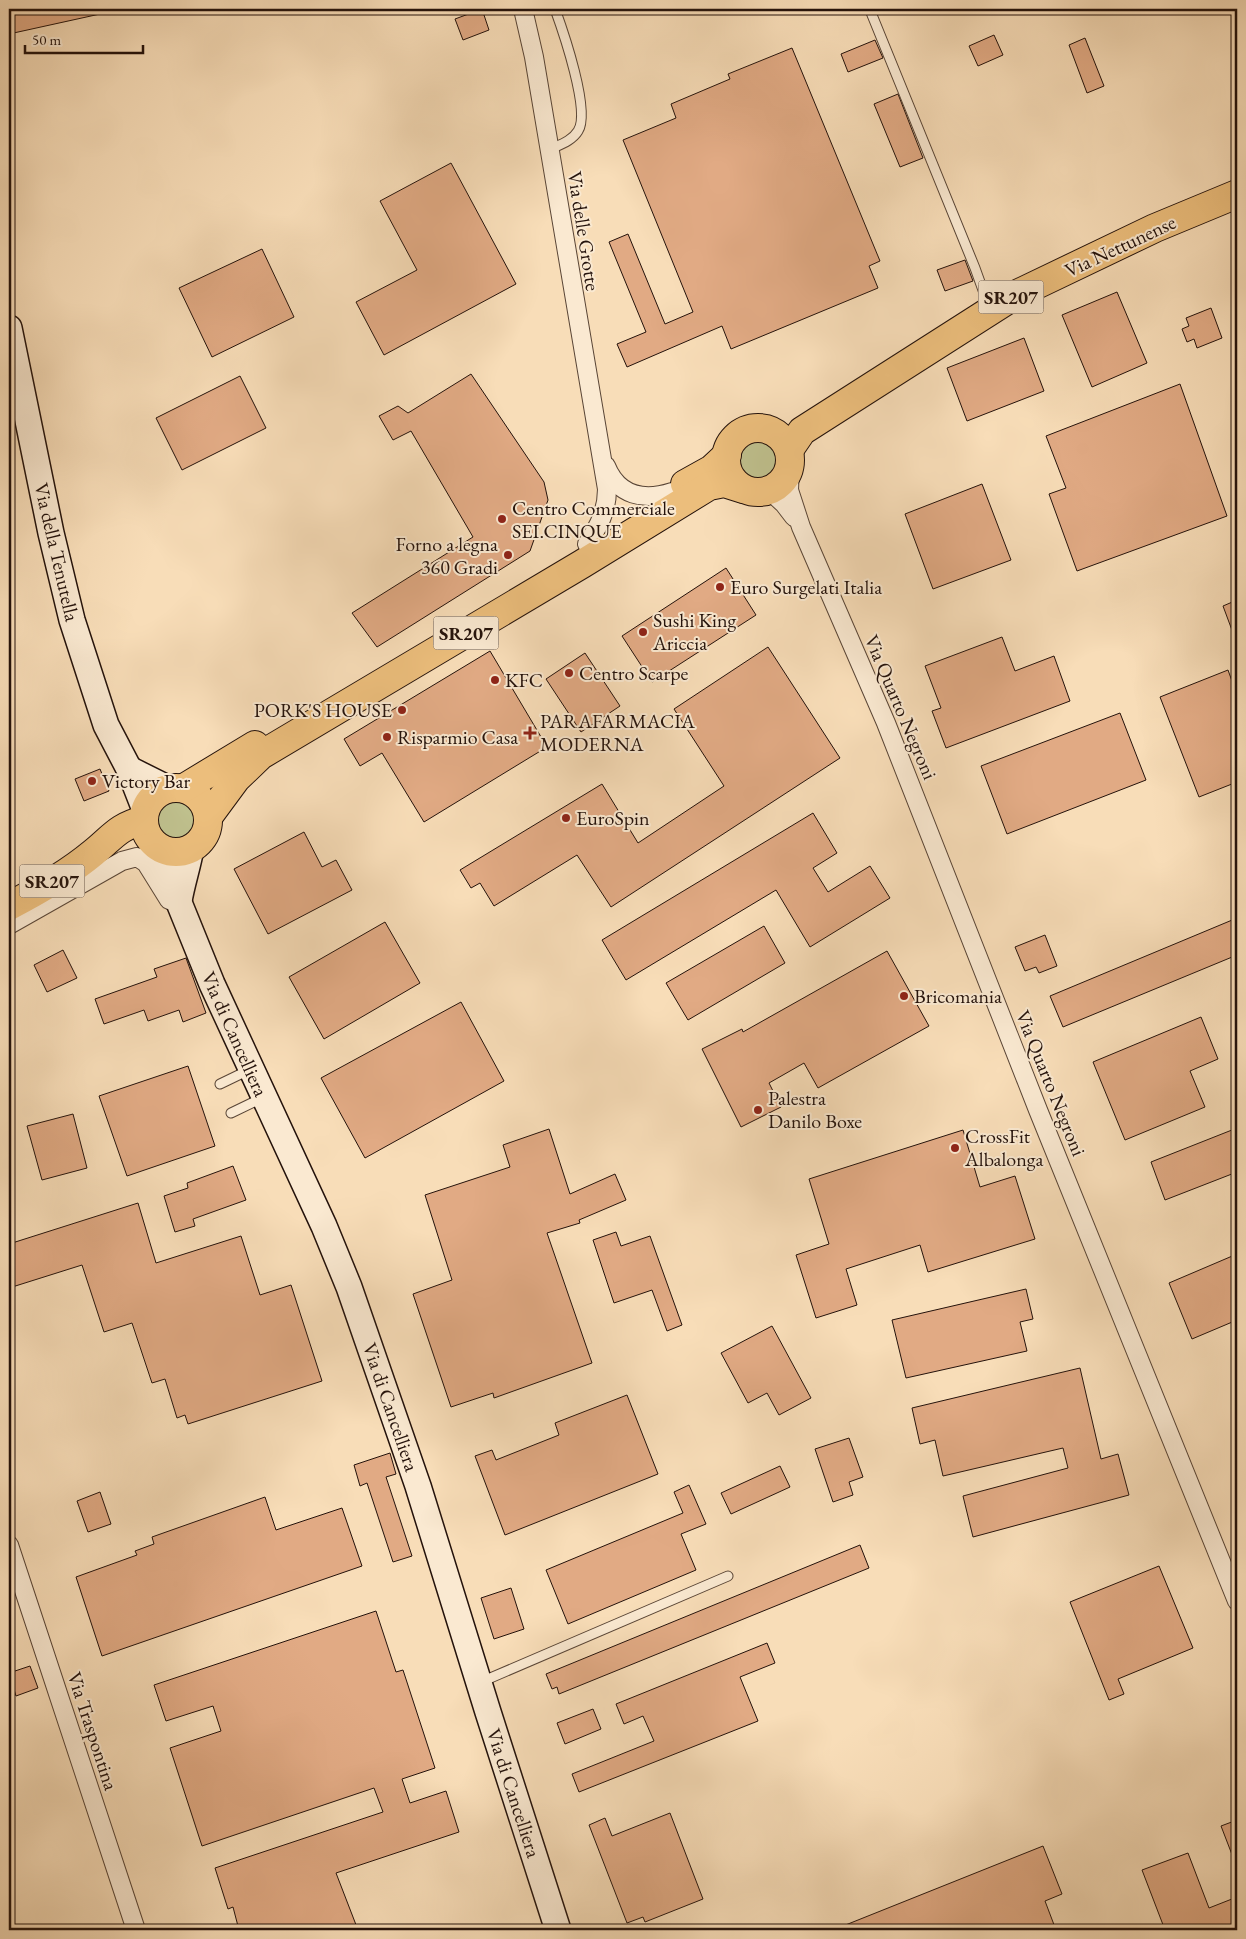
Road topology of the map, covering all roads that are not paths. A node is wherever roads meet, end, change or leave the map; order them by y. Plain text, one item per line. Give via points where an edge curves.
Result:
1 (523, 9) edge
2 (555, 9) edge
3 (870, 10) edge
4 (549, 150) junction
5 (1237, 194) edge
6 (989, 310) junction
7 (9, 328) edge
8 (790, 445) junction
9 (727, 455) junction
10 (603, 460) junction
11 (757, 490) junction
12 (672, 492) junction
13 (801, 527) junction
14 (587, 544) junction
15 (129, 769) junction
16 (175, 788) junction
17 (208, 817) junction
18 (152, 831) junction
19 (191, 848) junction
20 (9, 906) edge
21 (181, 907) junction
22 (9, 925) edge
23 (251, 1068) junction
24 (220, 1084) dead end
25 (264, 1097) junction
26 (231, 1113) dead end
27 (9, 1545) edge
28 (728, 1576) dead end
29 (1237, 1600) edge
30 (479, 1683) junction
31 (136, 1930) edge
32 (558, 1930) edge

1 - 4 street, Via delle Grotte
2 - 4 lane via 572,62 581,121 575,135
3 - 6 lane
4 - 10 street, Via delle Grotte
5 - 6 main road, Via Nettunense / SR207 via 1155,228
6 - 8 main road, Via Nettunense / SR207
7 - 15 street, Via della Tenutella via 50,533 72,620 106,725
8 - 9 main road, SR207 via 766,429 751,429 732,441
8 - 11 main road, SR207 via 783,481
8 - 13 street, Via Quarto Negroni via 789,490
9 - 11 main road via 726,465 735,483
9 - 12 main road, SR207 via 712,469
10 - 12 street, Via delle Grotte via 614,481 628,491 649,497
10 - 14 street, Via delle Grotte via 606,508
11 - 13 street, Via Quarto Negroni via 788,509
11 - 17 main road, SR207 via 724,483 709,486 260,754 236,779
12 - 14 main road, SR207
13 - 29 street, Via Quarto Negroni via 886,723 1038,1110
14 - 16 main road, SR207
15 - 16 street
15 - 18 street, Via della Tenutella
16 - 17 main road via 193,792 200,798
16 - 18 main road, SR207 via 153,796
17 - 19 main road, SR207 via 205,835
18 - 19 main road, SR207 via 178,852
18 - 20 main road, SR207 via 126,844 94,853
18 - 21 street, Via di Cancelliera
19 - 21 street via 181,885
21 - 22 street via 175,908 146,863 136,857 122,861
21 - 23 street, Via di Cancelliera
23 - 24 lane
23 - 25 street, Via di Cancelliera
25 - 26 lane
25 - 30 street, Via di Cancelliera via 349,1287 418,1486
27 - 31 street, Via Traspontina
28 - 30 lane
30 - 32 street, Via di Cancelliera

